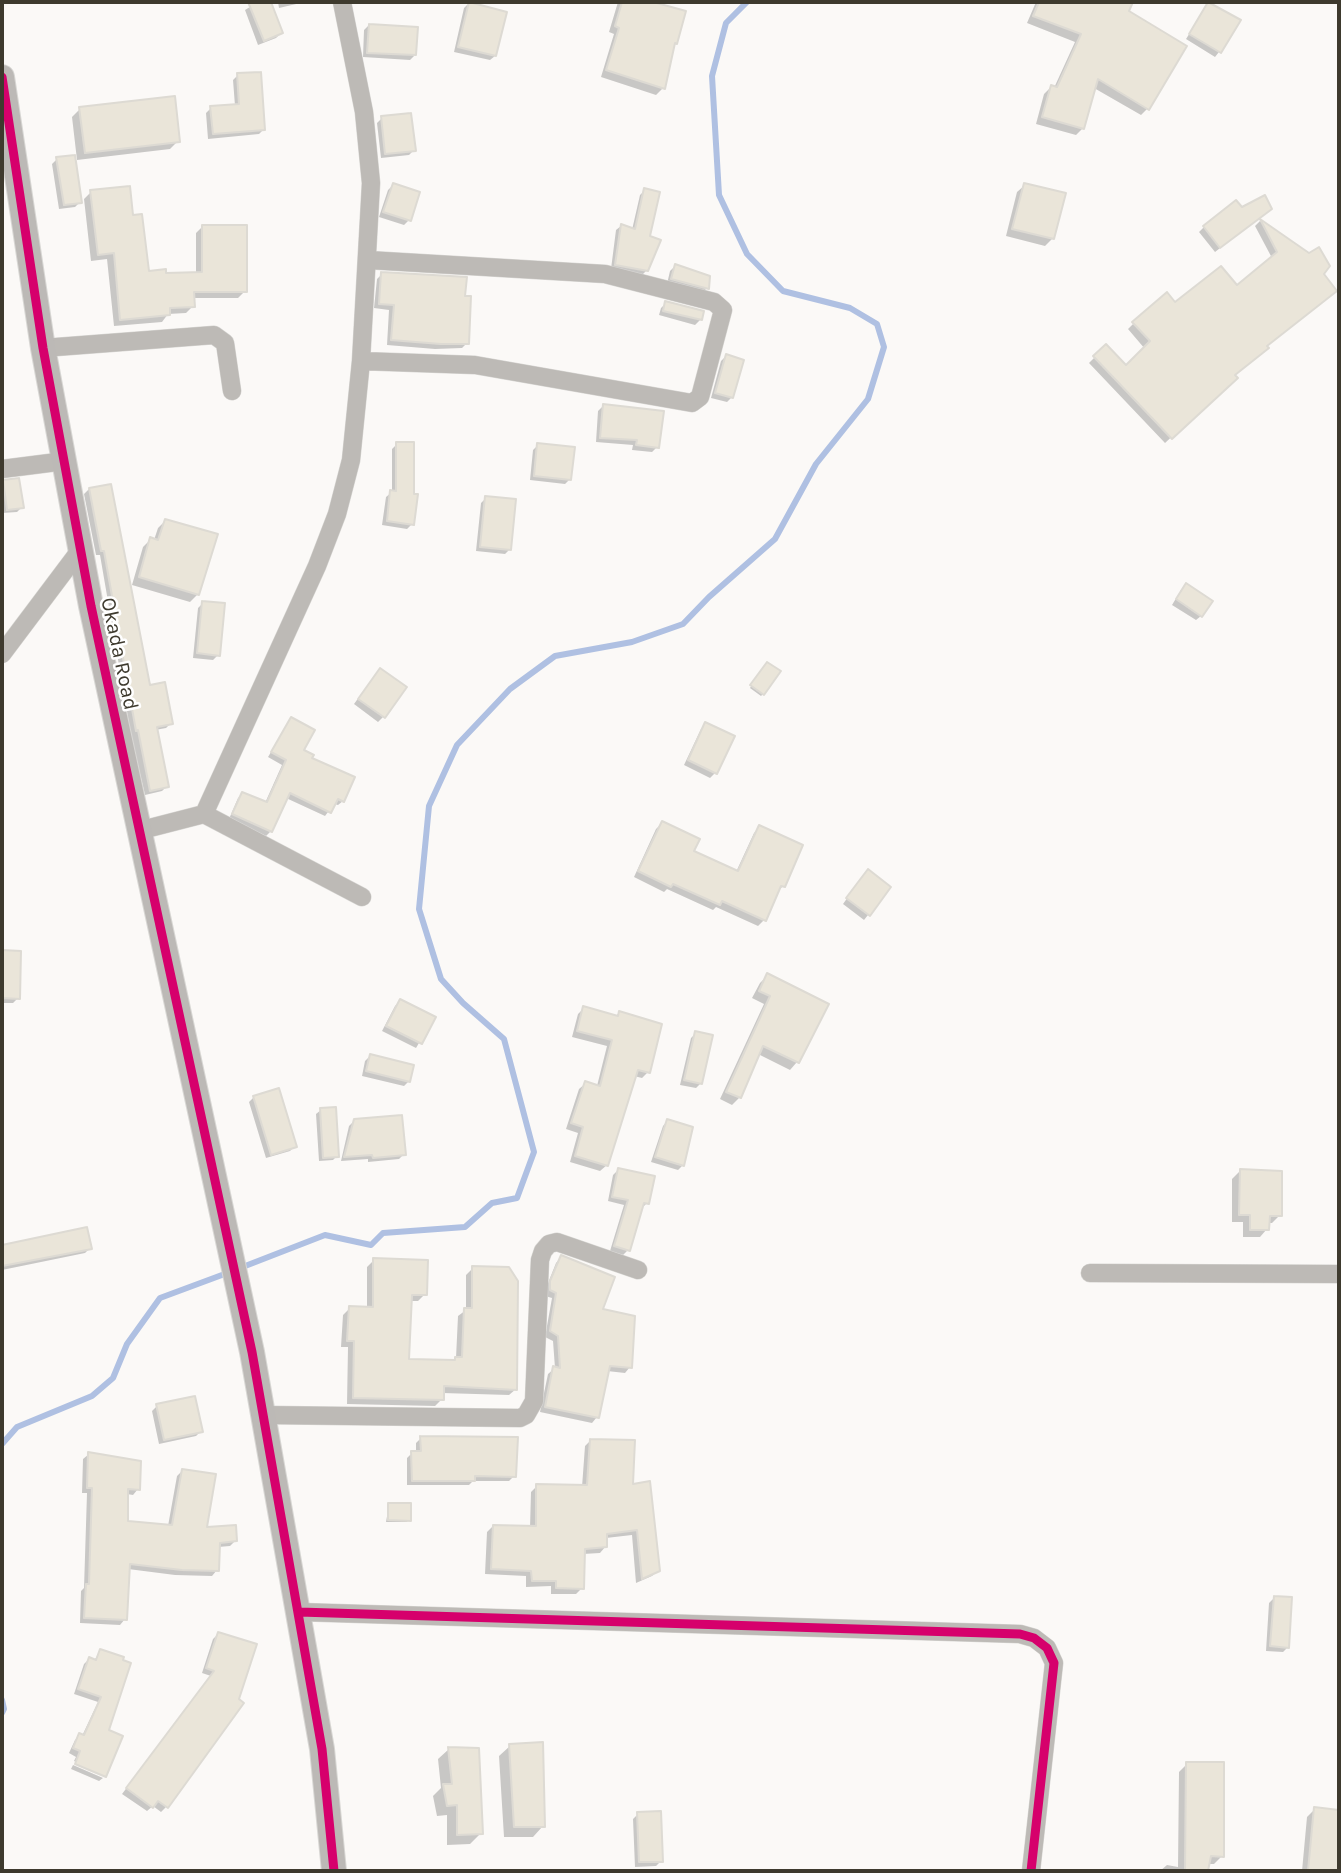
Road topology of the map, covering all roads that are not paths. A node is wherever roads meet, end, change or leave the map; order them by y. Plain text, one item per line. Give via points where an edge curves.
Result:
1 (342, 2) edge
2 (2, 77) edge
3 (9, 164) edge
4 (368, 260) junction
5 (43, 348) junction
6 (361, 361) junction
7 (232, 391) dead end
8 (65, 461) junction
9 (2, 469) edge
10 (81, 549) junction
11 (2, 654) edge
12 (204, 814) junction
13 (138, 831) junction
14 (362, 897) dead end
15 (638, 1270) dead end
16 (1090, 1273) dead end
17 (1339, 1274) edge
18 (264, 1415) junction
19 (299, 1612) junction
20 (334, 1871) edge
21 (1031, 1871) edge

1 - 4 street via 364,111 371,183
2 - 3 street, Okada Road
3 - 5 street, Okada Road
4 - 6 street
4 - 6 street via 605,274 714,302 723,310 700,397 692,403 475,365
5 - 7 street via 214,335 225,343
5 - 8 street, Okada Road
6 - 12 street via 351,460 337,514
8 - 9 street
8 - 10 street, Okada Road
10 - 11 street
10 - 13 street, Okada Road
12 - 13 street
12 - 14 street
13 - 18 street, Okada Road
15 - 18 street via 557,1242 543,1251 534,1401 526,1415
16 - 17 street
18 - 19 street, Okada Road
19 - 20 street, Okada Road via 322,1749
19 - 21 street via 1034,1638 1047,1648 1054,1663

